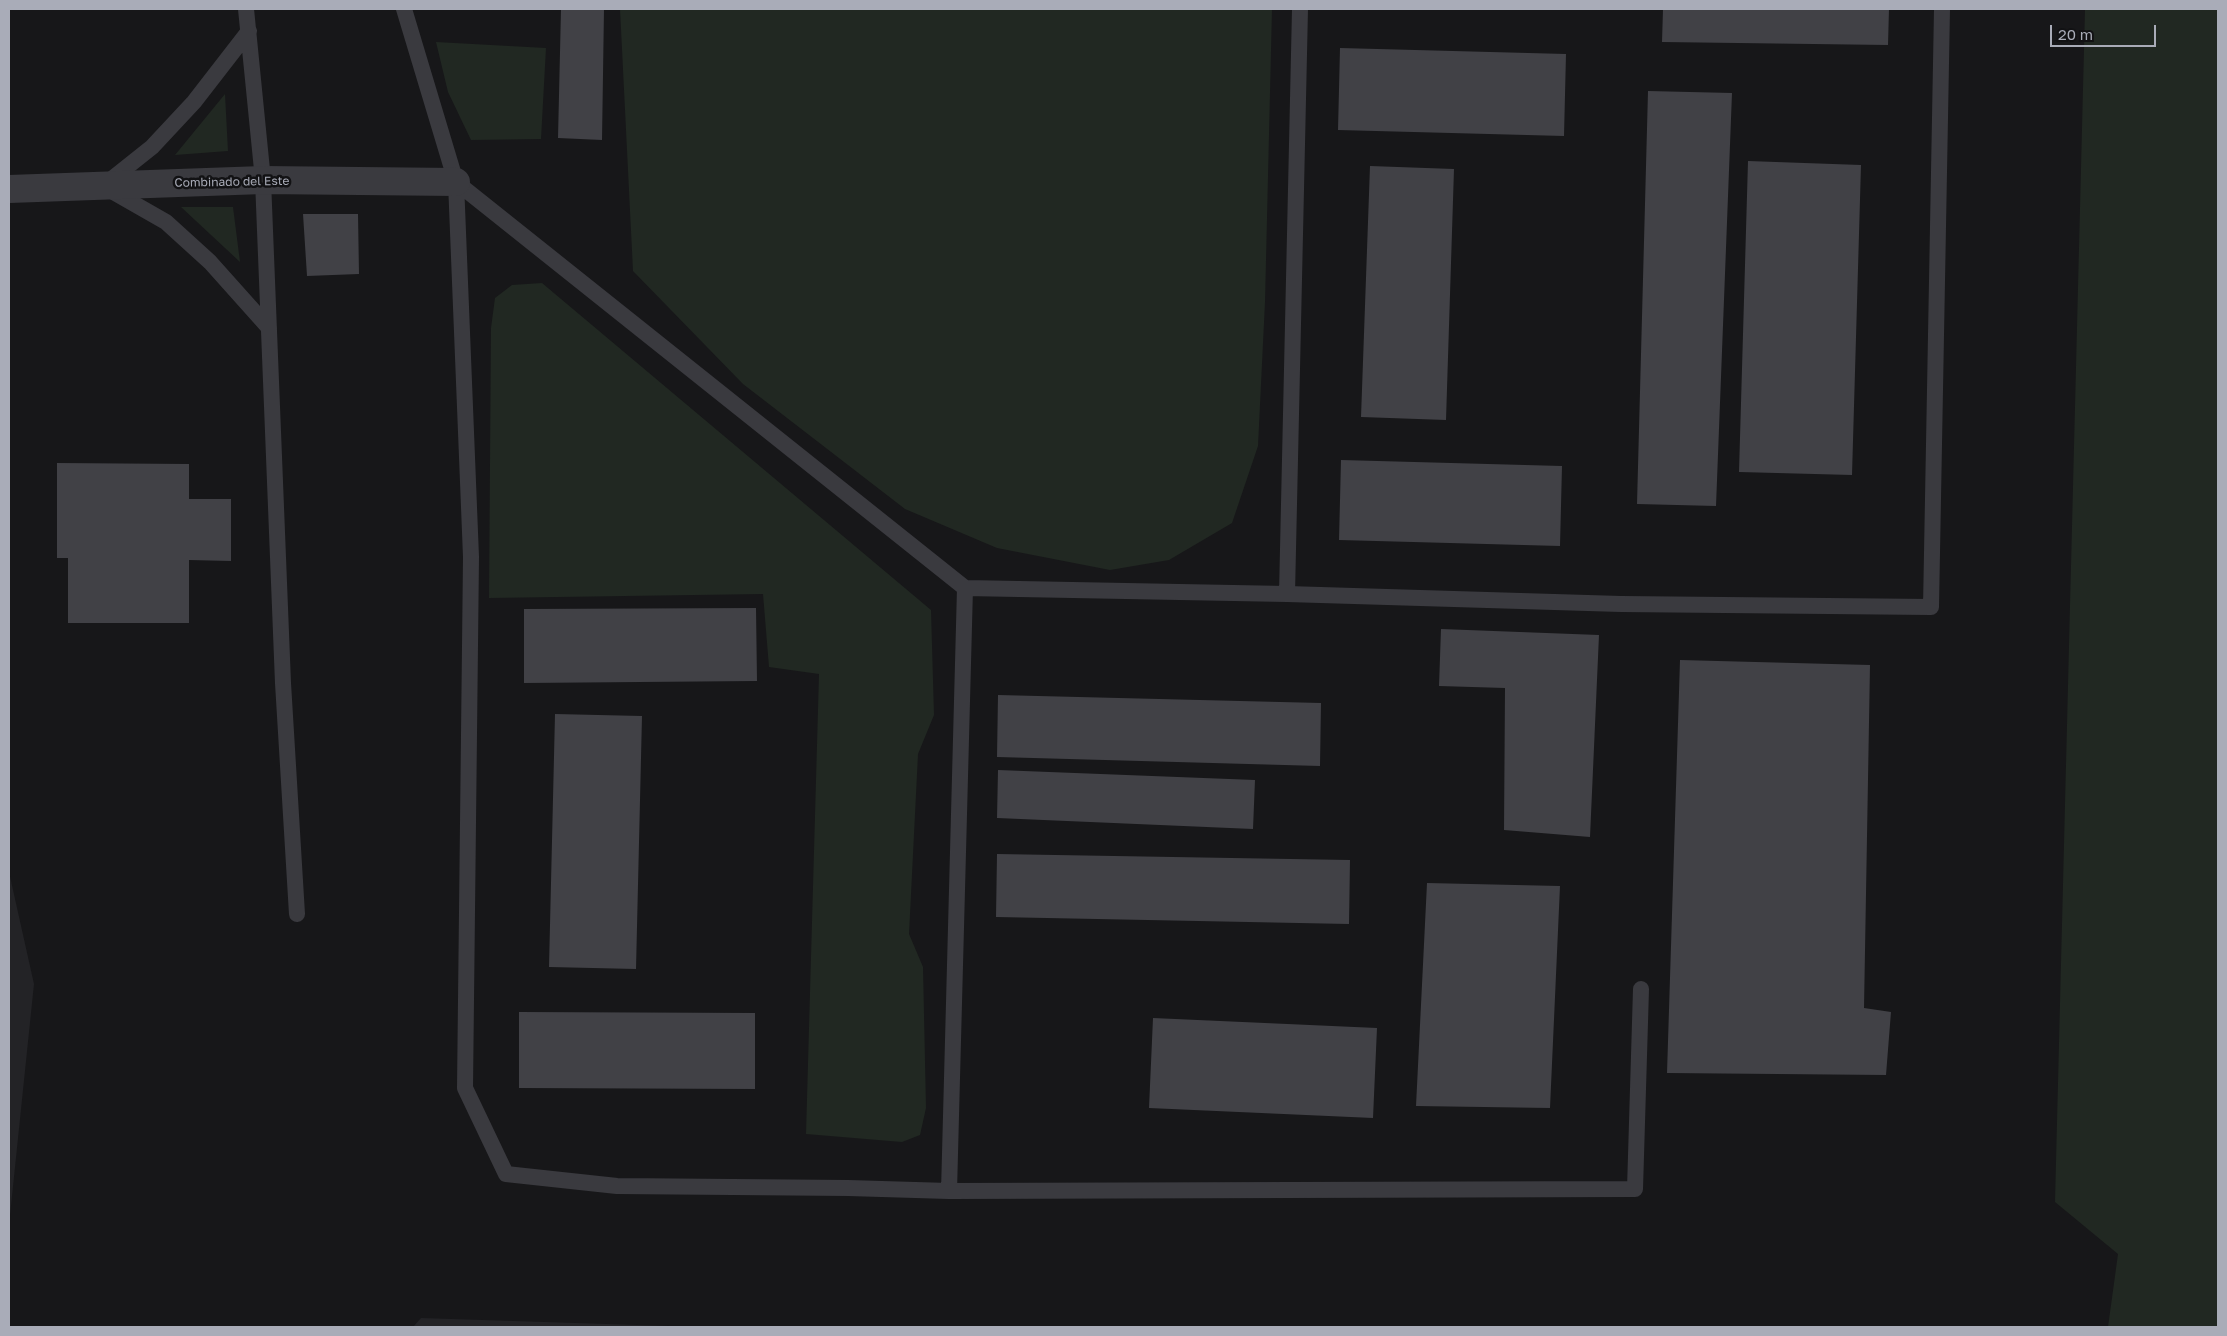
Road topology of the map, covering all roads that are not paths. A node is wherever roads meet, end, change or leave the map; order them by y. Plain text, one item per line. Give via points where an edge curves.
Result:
1 (246, 9) edge
2 (404, 9) edge
3 (1300, 9) edge
4 (1942, 9) edge
5 (248, 31) junction
6 (263, 180) junction
7 (456, 182) junction
8 (103, 186) junction
9 (9, 189) edge
10 (269, 328) junction
11 (965, 588) junction
12 (1287, 594) junction
13 (297, 914) dead end
14 (1641, 989) dead end
15 (949, 1191) junction

1 - 5 lane
2 - 7 lane
3 - 12 lane
4 - 12 lane via 1931,607 1621,604
5 - 6 lane
5 - 8 lane via 194,102 152,147
6 - 7 street, Combinado del Este
6 - 8 street, Combinado del Este
6 - 10 lane
7 - 11 lane
7 - 15 lane via 471,557 465,1088 506,1174 617,1186
8 - 9 street, Combinado del Este
8 - 10 lane via 166,222 210,262
10 - 13 lane via 283,683
11 - 12 lane
11 - 15 lane
14 - 15 lane via 1635,1189

